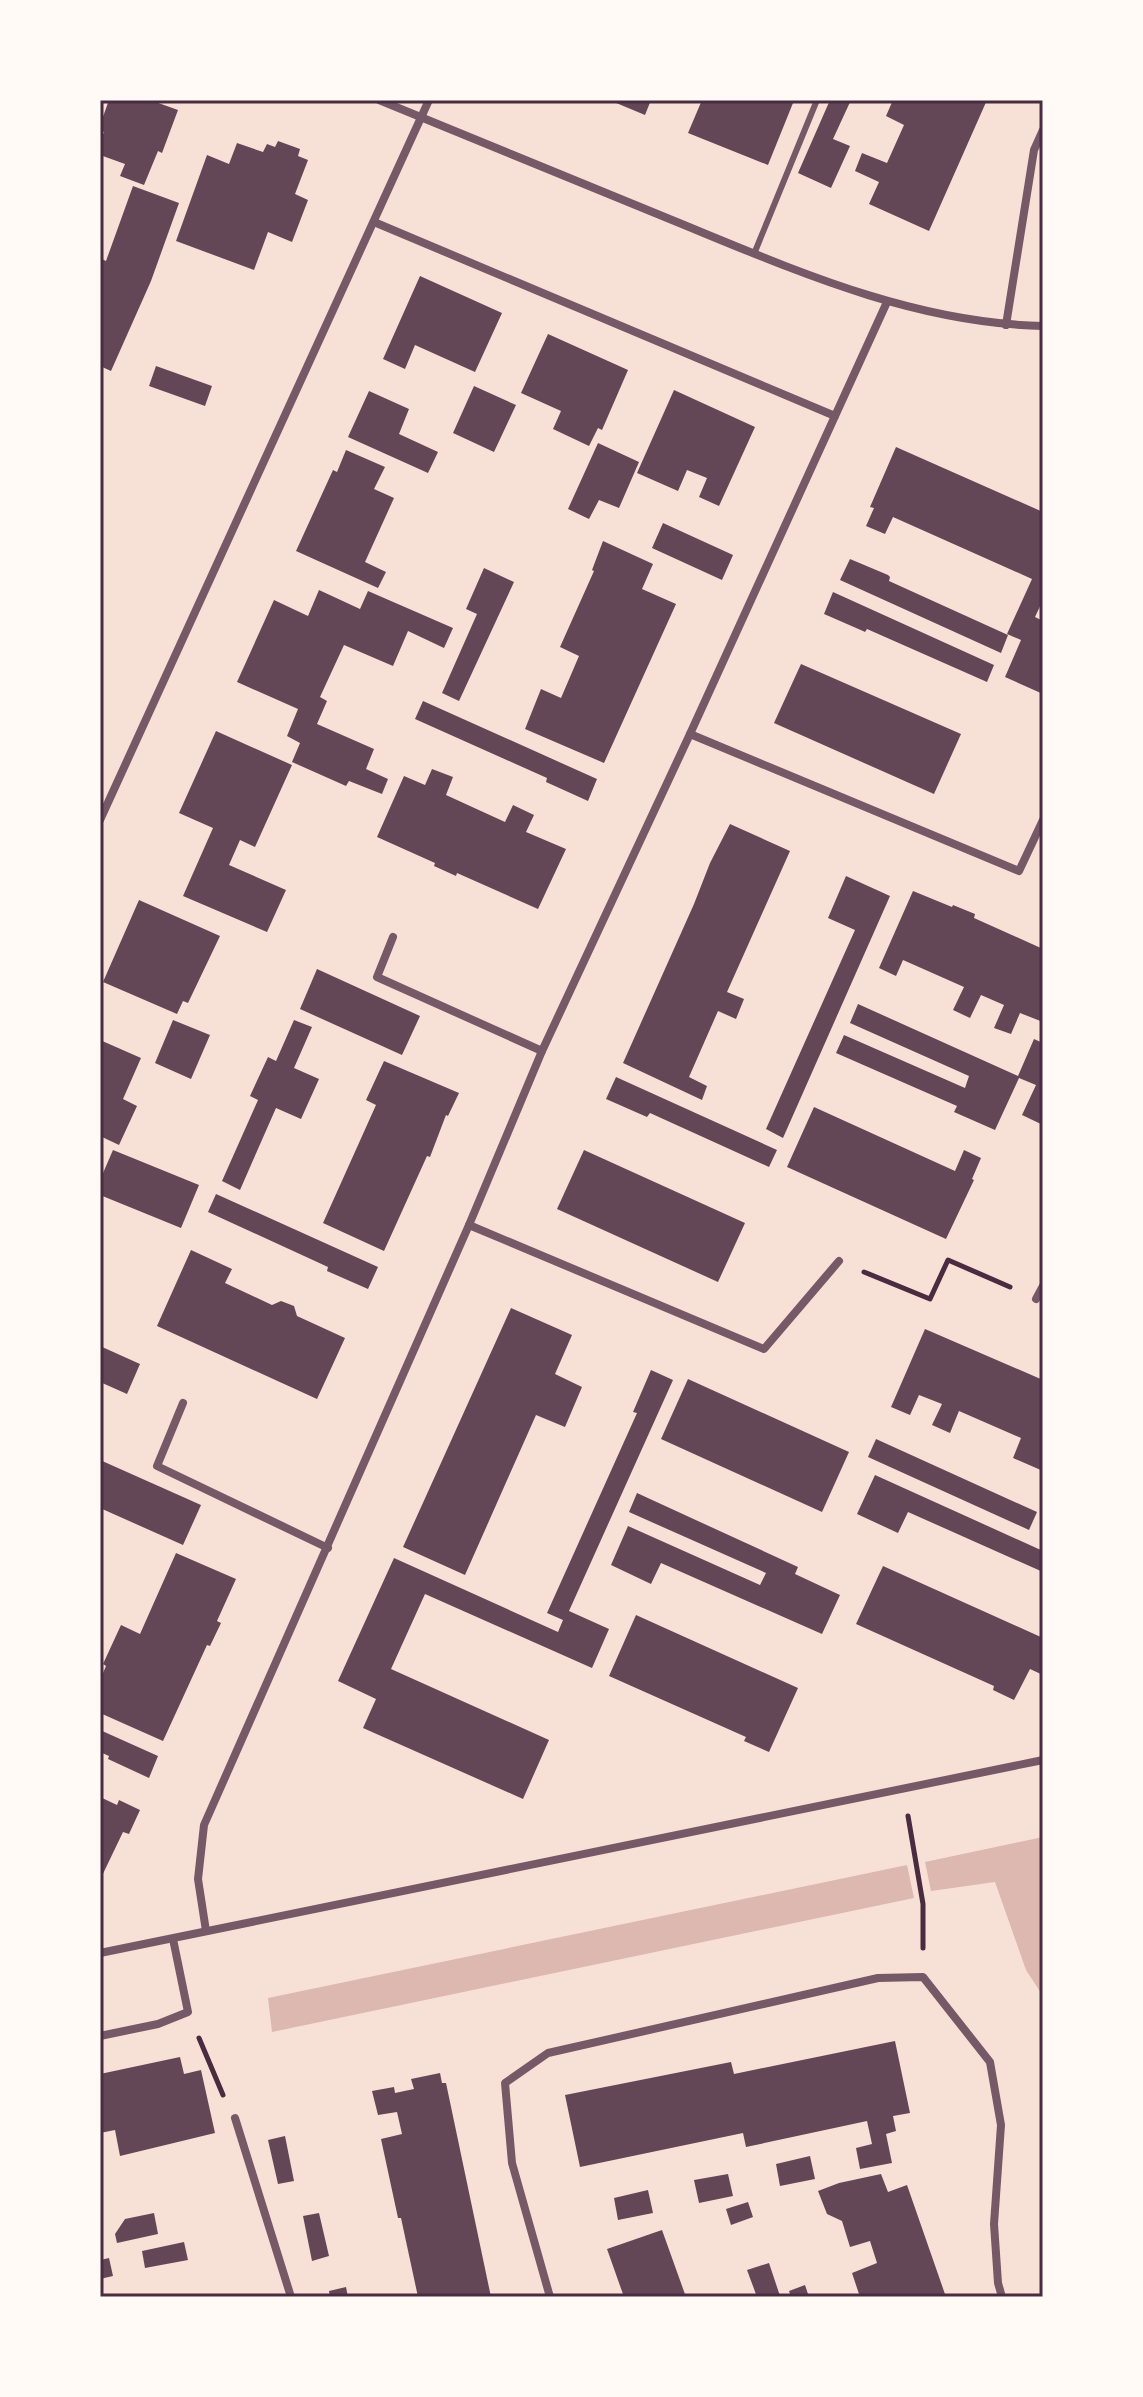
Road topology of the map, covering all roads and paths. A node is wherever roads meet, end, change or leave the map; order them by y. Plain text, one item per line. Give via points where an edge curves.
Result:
1 (379, 100) edge
2 (429, 100) edge
3 (817, 100) edge
4 (421, 117) junction
5 (1043, 130) edge
6 (374, 222) junction
7 (754, 254) junction
8 (887, 302) junction
9 (1006, 325) junction
10 (1043, 326) edge
11 (835, 416) junction
12 (690, 734) junction
13 (100, 820) edge
14 (1043, 820) edge
15 (393, 937) dead end
16 (542, 1051) junction
17 (469, 1225) junction
18 (839, 1261) joint
19 (1043, 1286) edge
20 (1036, 1299) joint
21 (183, 1403) dead end
22 (328, 1548) junction
23 (1043, 1760) edge
24 (904, 1788) junction
25 (206, 1931) junction
26 (173, 1939) junction
27 (100, 1953) edge
28 (923, 1977) junction
29 (188, 2012) junction
30 (100, 2036) edge
31 (235, 2118) joint
32 (291, 2297) edge
33 (550, 2297) edge
34 (1002, 2297) edge

1 - 4 street
2 - 4 street
3 - 7 lane
4 - 6 street
4 - 7 street
5 - 9 street via 1034,150
6 - 11 street
6 - 13 street
7 - 8 street
8 - 9 street
8 - 11 street
9 - 10 street
11 - 12 street
12 - 14 street via 1019,871
12 - 16 street
15 - 16 street via 377,977
16 - 17 street
17 - 18 street via 764,1349
17 - 22 street
18 - 20 path via 930,1299 948,1260
19 - 20 street
21 - 22 street via 157,1466
22 - 25 street via 204,1825 198,1879
23 - 24 street
24 - 25 street
24 - 28 path via 923,1904
25 - 26 street
26 - 27 street
26 - 29 street
28 - 33 street via 878,1978 548,2053 505,2083 512,2163
28 - 34 street via 990,2062 1001,2125 994,2224
29 - 30 street
29 - 31 path
31 - 32 street

